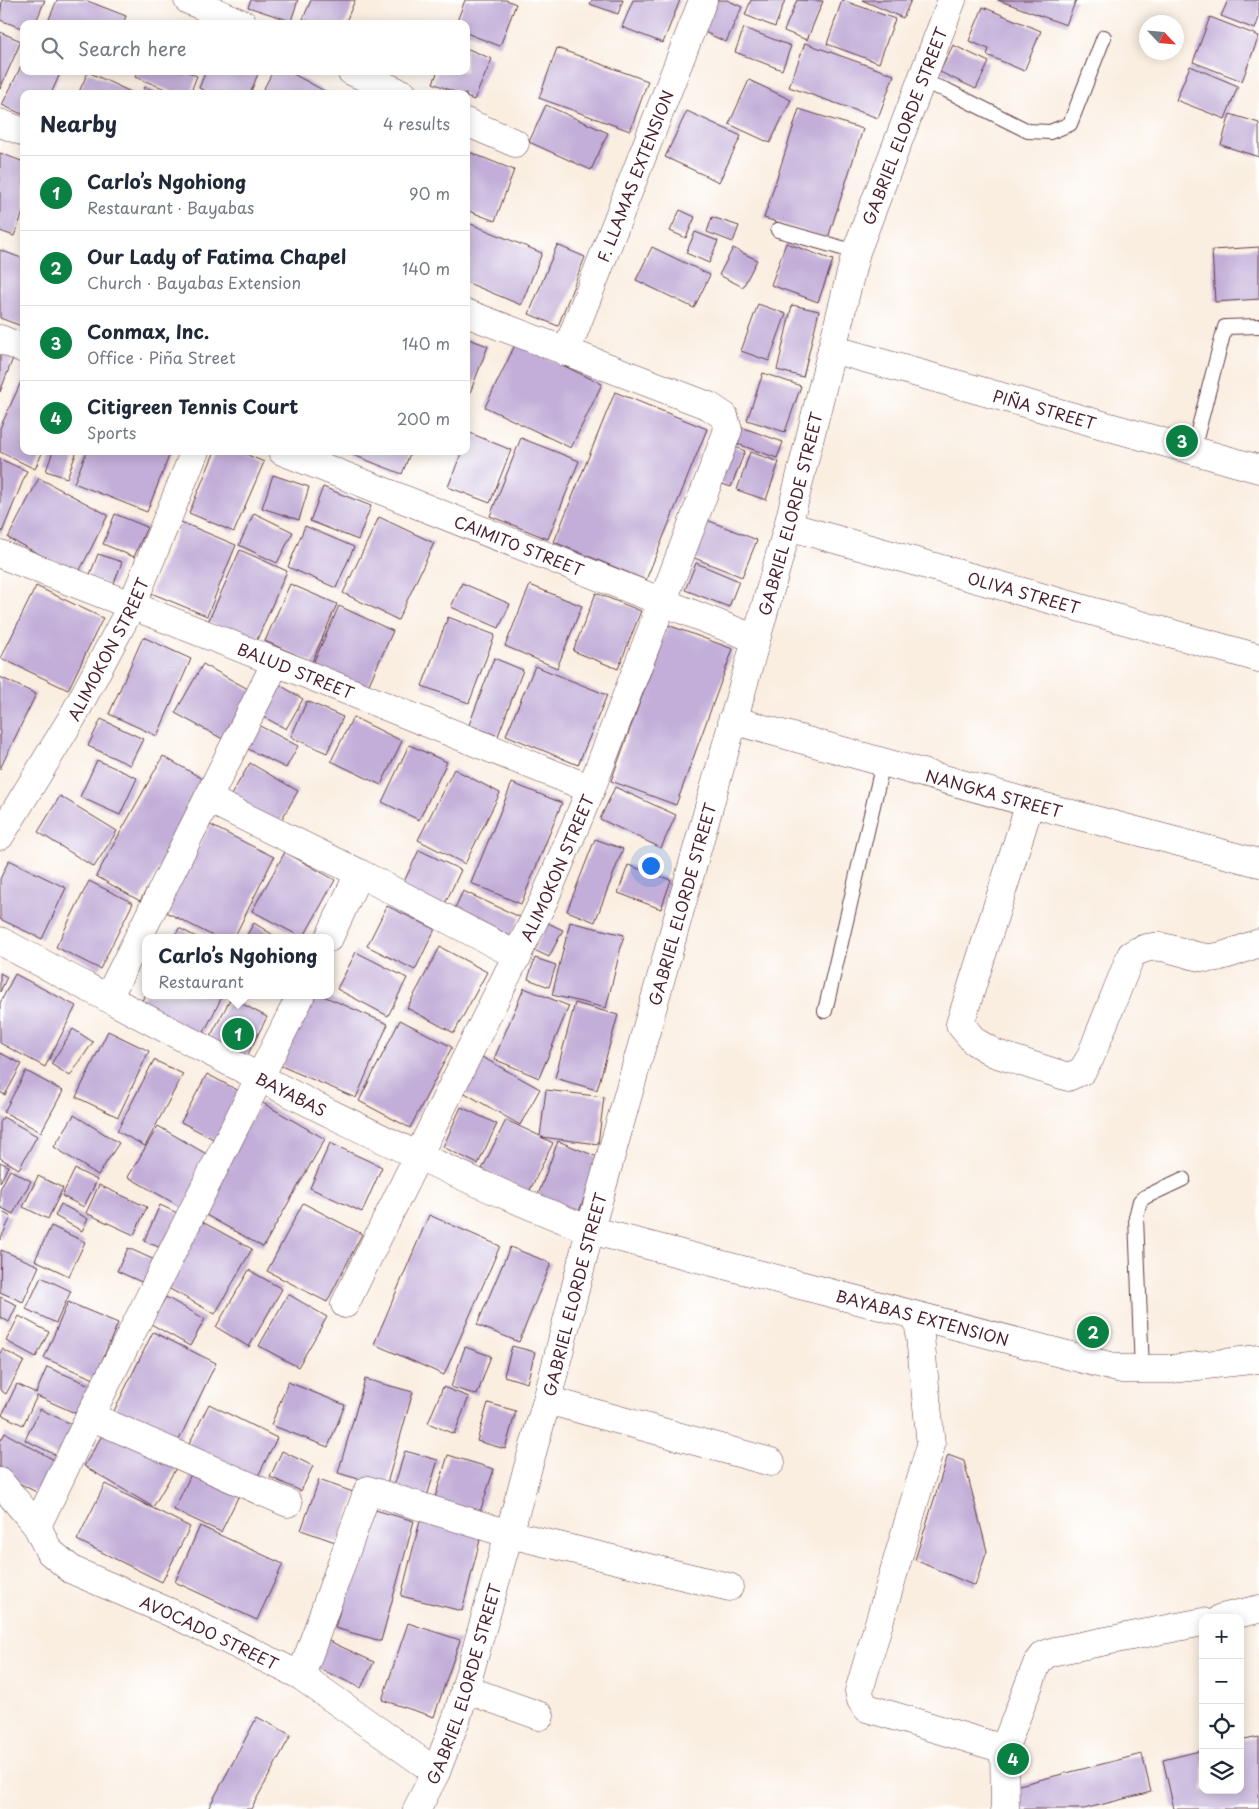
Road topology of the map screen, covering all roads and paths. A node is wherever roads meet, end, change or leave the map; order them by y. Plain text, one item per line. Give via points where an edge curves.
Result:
1 (188, 0) edge
2 (703, 0) edge
3 (952, 0) edge
4 (234, 20) edge
5 (1104, 37) dead end
6 (360, 75) edge
7 (919, 81) junction
8 (394, 90) edge
9 (0, 122) edge
10 (470, 124) edge
11 (20, 130) edge
12 (515, 143) dead end
13 (778, 230) dead end
14 (856, 252) junction
15 (470, 315) edge
16 (1259, 326) edge
17 (0, 339) edge
18 (20, 347) edge
19 (832, 349) junction
20 (566, 352) junction
21 (1193, 450) junction
22 (193, 455) edge
23 (292, 455) edge
24 (1259, 469) edge
25 (788, 526) junction
26 (0, 554) edge
27 (664, 602) junction
28 (132, 605) junction
29 (756, 639) junction
30 (1259, 658) edge
31 (276, 662) junction
32 (732, 720) junction
33 (883, 763) junction
34 (591, 790) junction
35 (208, 799) junction
36 (1030, 803) junction
37 (0, 836) edge
38 (1259, 863) edge
39 (359, 874) junction
40 (330, 934) edge
41 (0, 941) edge
42 (1259, 943) edge
43 (518, 956) junction
44 (108, 998) junction
45 (299, 999) edge
46 (825, 1011) dead end
47 (260, 1080) junction
48 (418, 1157) junction
49 (1183, 1179) dead end
50 (590, 1230) junction
51 (345, 1304) dead end
52 (918, 1317) junction
53 (1259, 1359) edge
54 (1142, 1371) junction
55 (547, 1400) junction
56 (90, 1416) junction
57 (771, 1462) dead end
58 (0, 1482) edge
59 (288, 1503) dead end
60 (38, 1526) junction
61 (509, 1534) junction
62 (729, 1587) dead end
63 (1259, 1609) edge
64 (1238, 1614) edge
65 (1199, 1623) edge
66 (301, 1676) junction
67 (465, 1689) junction
68 (540, 1716) dead end
69 (1004, 1749) junction
70 (436, 1772) junction
71 (417, 1809) edge
72 (1005, 1809) edge

1 - 4 street
2 - 20 street, F. LLAMAS EXTENSION
3 - 7 street, GABRIEL ELORDE STREET
5 - 7 lane via 1070,124 1050,132 1028,131 946,90
6 - 8 street
7 - 14 street, GABRIEL ELORDE STREET
9 - 11 street
10 - 12 street
13 - 14 lane
14 - 19 street, GABRIEL ELORDE STREET
15 - 20 street
16 - 21 lane via 1226,327
17 - 18 street
19 - 21 street, PIÑA STREET
19 - 25 street, GABRIEL ELORDE STREET
20 - 27 street, ALIMOKON STREET via 709,406 724,416 728,430
21 - 24 street, PIÑA STREET
22 - 28 street, ALIMOKON STREET
23 - 27 street, CAIMITO STREET
25 - 29 street, GABRIEL ELORDE STREET
25 - 30 street, OLIVA STREET
26 - 28 street, BALUD STREET
27 - 29 street, CAIMITO STREET
27 - 34 street, ALIMOKON STREET
28 - 31 street, BALUD STREET
28 - 37 street, ALIMOKON STREET via 72,718
29 - 32 street, GABRIEL ELORDE STREET
31 - 34 street, BALUD STREET
31 - 35 street
32 - 33 street, NANGKA STREET
32 - 50 street, GABRIEL ELORDE STREET
33 - 36 street, NANGKA STREET
33 - 46 lane
34 - 43 street, ALIMOKON STREET
35 - 39 street
35 - 44 street
36 - 38 street, NANGKA STREET
36 - 42 street via 960,1024 974,1042 994,1054 1068,1077 1082,1071 1090,1058 1131,955 1143,947 1158,946 1211,958
39 - 40 street
39 - 43 street
41 - 44 street, BAYABAS
43 - 48 street, ALIMOKON STREET
44 - 47 street, BAYABAS
45 - 47 street
47 - 48 street, BAYABAS
47 - 56 street
48 - 50 street, BAYABAS
48 - 51 street, ALIMOKON STREET
49 - 54 lane via 1145,1196 1140,1201 1136,1217
50 - 52 street, BAYABAS EXTENSION
50 - 55 street, GABRIEL ELORDE STREET
52 - 54 street, BAYABAS EXTENSION via 1121,1369
52 - 69 street via 932,1445 859,1691 867,1708
53 - 54 street, BAYABAS EXTENSION
55 - 57 street
55 - 61 street, GABRIEL ELORDE STREET
56 - 59 street
56 - 60 street
58 - 60 street, AVOCADO STREET
60 - 66 street, AVOCADO STREET via 49,1551 72,1570 176,1615
61 - 62 street
61 - 66 street via 368,1490
61 - 67 street, GABRIEL ELORDE STREET
63 - 64 street
65 - 69 street via 1044,1655 1037,1664
66 - 70 street, AVOCADO STREET
67 - 68 street
67 - 70 street, GABRIEL ELORDE STREET
69 - 72 street
70 - 71 street, GABRIEL ELORDE STREET

